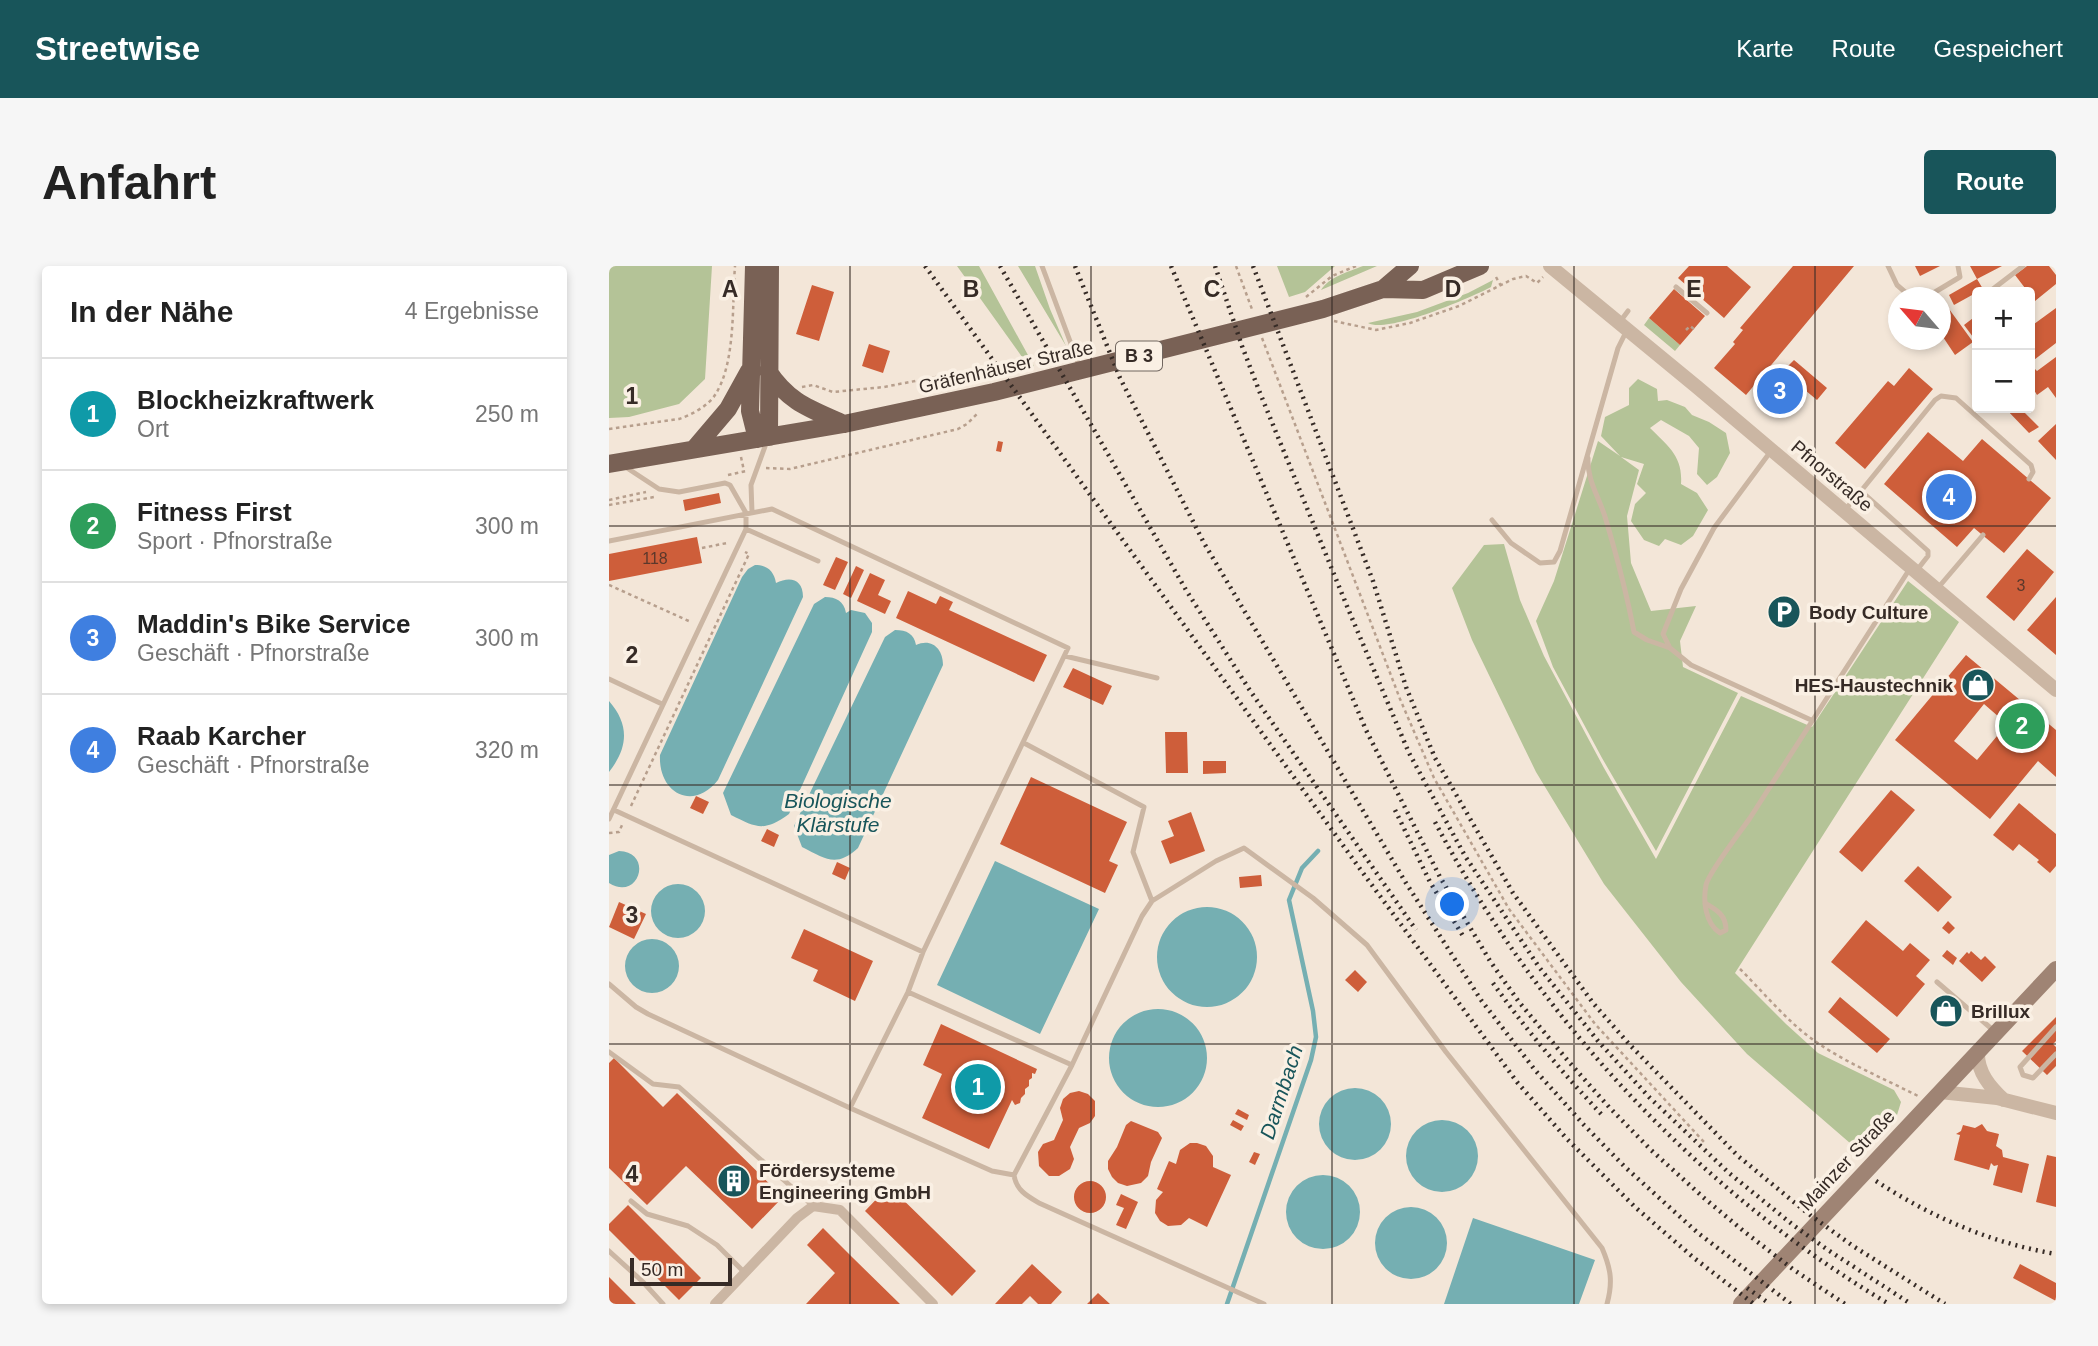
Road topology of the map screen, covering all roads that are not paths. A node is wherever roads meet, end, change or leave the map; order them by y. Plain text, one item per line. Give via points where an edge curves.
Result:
1 (754, 266) edge
2 (771, 266) edge
3 (1042, 266) edge
4 (1410, 266) edge
5 (1480, 266) edge
6 (1549, 266) edge
7 (1888, 266) edge
8 (1958, 266) edge
9 (2023, 266) edge
10 (1676, 287) dead end
11 (1899, 287) edge
12 (1943, 287) edge
13 (1996, 287) edge
14 (1383, 289) junction
15 (1707, 313) dead end
16 (1624, 321) junction
17 (751, 335) junction
18 (770, 336) junction
19 (760, 368) junction
20 (1081, 371) junction
21 (844, 424) junction
22 (763, 438) junction
23 (694, 449) junction
24 (1588, 449) junction
25 (1772, 450) junction
26 (612, 462) edge
27 (2029, 479) dead end
28 (1861, 491) junction
29 (1844, 511) junction
30 (749, 512) junction
31 (1492, 520) dead end
32 (746, 529) junction
33 (1983, 535) dead end
34 (609, 541) edge
35 (818, 561) dead end
36 (1913, 570) junction
37 (1937, 590) junction
38 (1670, 648) junction
39 (1065, 656) junction
40 (1157, 678) dead end
41 (609, 680) edge
42 (2056, 690) edge
43 (662, 704) junction
44 (1811, 720) junction
45 (1024, 743) junction
46 (614, 810) junction
47 (609, 819) edge
48 (1152, 901) junction
49 (1705, 903) junction
50 (923, 952) junction
51 (2056, 969) edge
52 (1937, 982) dead end
53 (609, 984) edge
54 (908, 992) junction
55 (2056, 1027) edge
56 (1996, 1032) junction
57 (609, 1052) edge
58 (1977, 1052) junction
59 (2056, 1054) edge
60 (1072, 1065) junction
61 (1935, 1097) junction
62 (2004, 1100) junction
63 (851, 1108) junction
64 (2056, 1113) edge
65 (1014, 1175) junction
66 (631, 1201) dead end
67 (813, 1206) junction
68 (609, 1251) edge
69 (745, 1273) junction
70 (663, 1304) edge
71 (715, 1304) edge
72 (933, 1304) edge
73 (1264, 1304) edge
74 (1607, 1304) edge
75 (1741, 1304) edge

1 - 17 main road
2 - 18 main road
3 - 20 lane
4 - 14 main road, Gräfenhäuser Straße / B 3
5 - 14 main road, Gräfenhäuser Straße / B 3 via 1423,290
6 - 16 street, Pfnorstraße
7 - 11 lane
8 - 12 lane via 1960,277
9 - 13 lane
10 - 15 lane
14 - 20 main road, Gräfenhäuser Straße / B 3 via 1323,309
16 - 24 lane
16 - 25 street, Pfnorstraße
17 - 18 lane
17 - 19 main road
18 - 19 main road
19 - 21 main road via 791,398
19 - 22 main road
19 - 23 main road
20 - 21 main road, Gräfenhäuser Straße / B 3
21 - 22 main road, Gräfenhäuser Straße / B 3
22 - 23 main road, Gräfenhäuser Straße
22 - 30 lane
23 - 26 main road, Gräfenhäuser Straße
24 - 31 lane via 1554,562 1540,563 1511,542
24 - 38 lane via 1588,473 1605,518 1634,632
25 - 29 street, Pfnorstraße
25 - 38 lane via 1714,528 1681,589 1663,634
26 - 30 lane via 659,489 678,492 725,483
27 - 28 lane via 2031,465 1956,398 1941,396
28 - 29 lane
28 - 36 lane via 1928,551
29 - 36 street, Pfnorstraße
30 - 32 lane
30 - 34 lane
30 - 39 lane via 772,509 1068,649
32 - 35 lane
32 - 43 lane
33 - 37 lane
36 - 37 street, Pfnorstraße
36 - 44 lane
37 - 42 street, Pfnorstraße
38 - 44 lane via 1691,665
39 - 40 lane
39 - 45 lane
41 - 43 lane
43 - 46 lane
44 - 49 lane via 1707,882
45 - 48 lane via 1144,807 1133,852
45 - 50 lane
46 - 47 lane
46 - 50 lane
48 - 60 lane
48 - 74 lane via 1244,848 1367,945 1446,1052 1595,1237 1611,1270
49 - 49 lane via 1714,929 1726,930 1719,911
50 - 54 lane
51 - 56 main road, Mainzer Straße
52 - 56 lane
53 - 63 lane via 648,1014
54 - 60 lane
54 - 63 lane
55 - 59 lane via 2020,1067 2023,1075 2033,1078
56 - 58 main road, Mainzer Straße
57 - 67 lane via 653,1084 679,1087
58 - 61 main road, Mainzer Straße
58 - 62 street via 1981,1072
60 - 65 lane
61 - 62 street
61 - 75 main road, Mainzer Straße
62 - 64 street
63 - 65 lane via 992,1171
65 - 73 lane via 1023,1194 1038,1203
66 - 69 lane via 647,1214 688,1226 717,1245
67 - 69 street
67 - 72 street via 840,1210
68 - 70 lane
69 - 71 street

